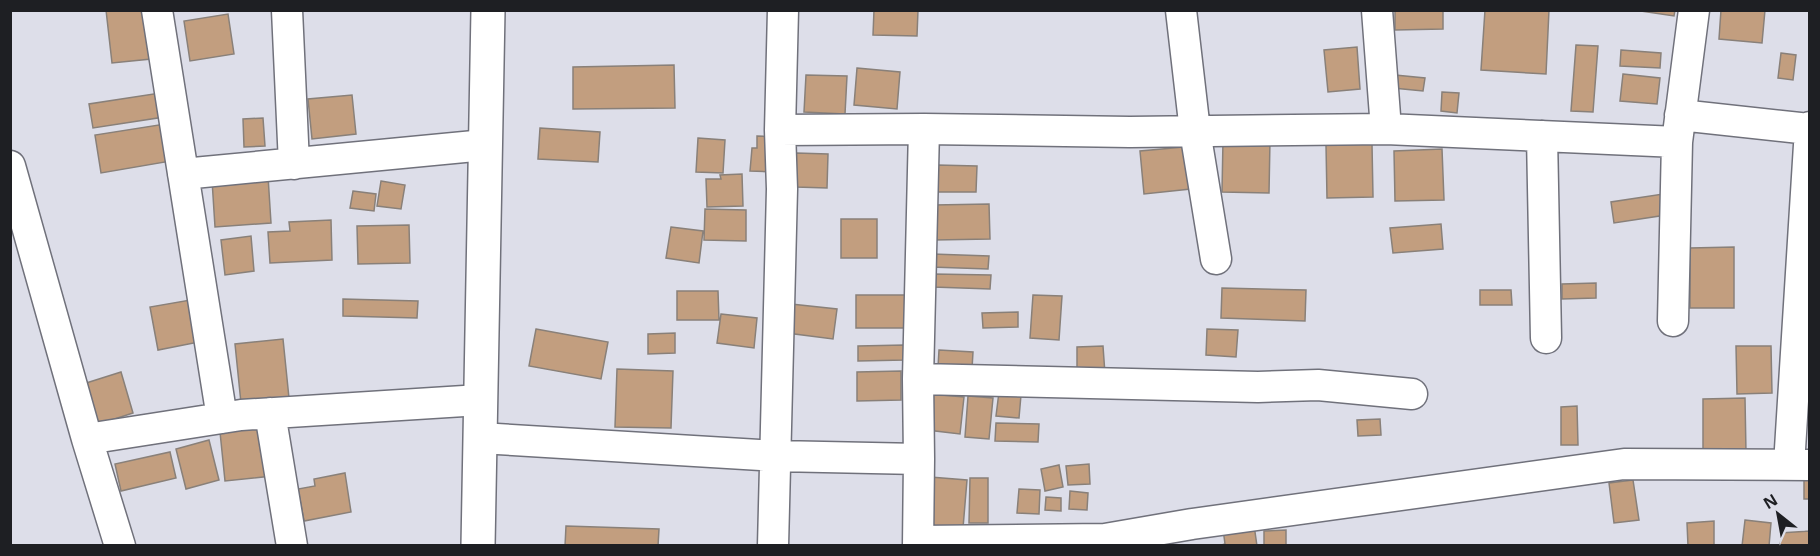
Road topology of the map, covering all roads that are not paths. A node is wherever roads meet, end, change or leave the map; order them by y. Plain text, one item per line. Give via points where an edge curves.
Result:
1 (157, 10) edge
2 (287, 10) edge
3 (488, 10) edge
4 (783, 10) edge
5 (1181, 10) edge
6 (1377, 10) edge
7 (1694, 10) edge
8 (1809, 128) edge
9 (924, 129) junction
10 (1386, 129) junction
11 (1678, 129) junction
12 (780, 130) junction
13 (1195, 131) junction
14 (1542, 136) junction
15 (485, 146) junction
16 (294, 164) junction
17 (10, 166) edge
18 (183, 174) junction
19 (1216, 259) dead end
20 (1673, 321) dead end
21 (1546, 338) dead end
22 (918, 379) junction
23 (1412, 394) dead end
24 (480, 400) junction
25 (270, 413) junction
26 (222, 418) junction
27 (480, 438) junction
28 (87, 439) junction
29 (776, 456) junction
30 (919, 459) junction
31 (1799, 465) edge
32 (919, 543) edge
33 (120, 546) edge
34 (292, 546) edge
35 (478, 546) edge
36 (773, 546) edge

1 - 18 street
2 - 16 street
3 - 15 main road
4 - 12 street
5 - 13 street
6 - 10 street
7 - 11 street
8 - 11 street
8 - 31 street
9 - 12 street
9 - 13 street
9 - 22 street
10 - 13 street
10 - 14 street
11 - 14 street
11 - 20 street
12 - 29 street
13 - 19 street
14 - 21 street
15 - 16 street
15 - 24 main road
16 - 18 street
17 - 28 street
18 - 26 street
22 - 23 street via 1318,385
22 - 30 street
24 - 25 street
24 - 27 main road
25 - 26 street
25 - 34 street
26 - 28 street
27 - 29 street
27 - 35 main road
28 - 33 street
29 - 30 street
29 - 36 street
30 - 32 street
31 - 32 street via 1624,464 1105,539

